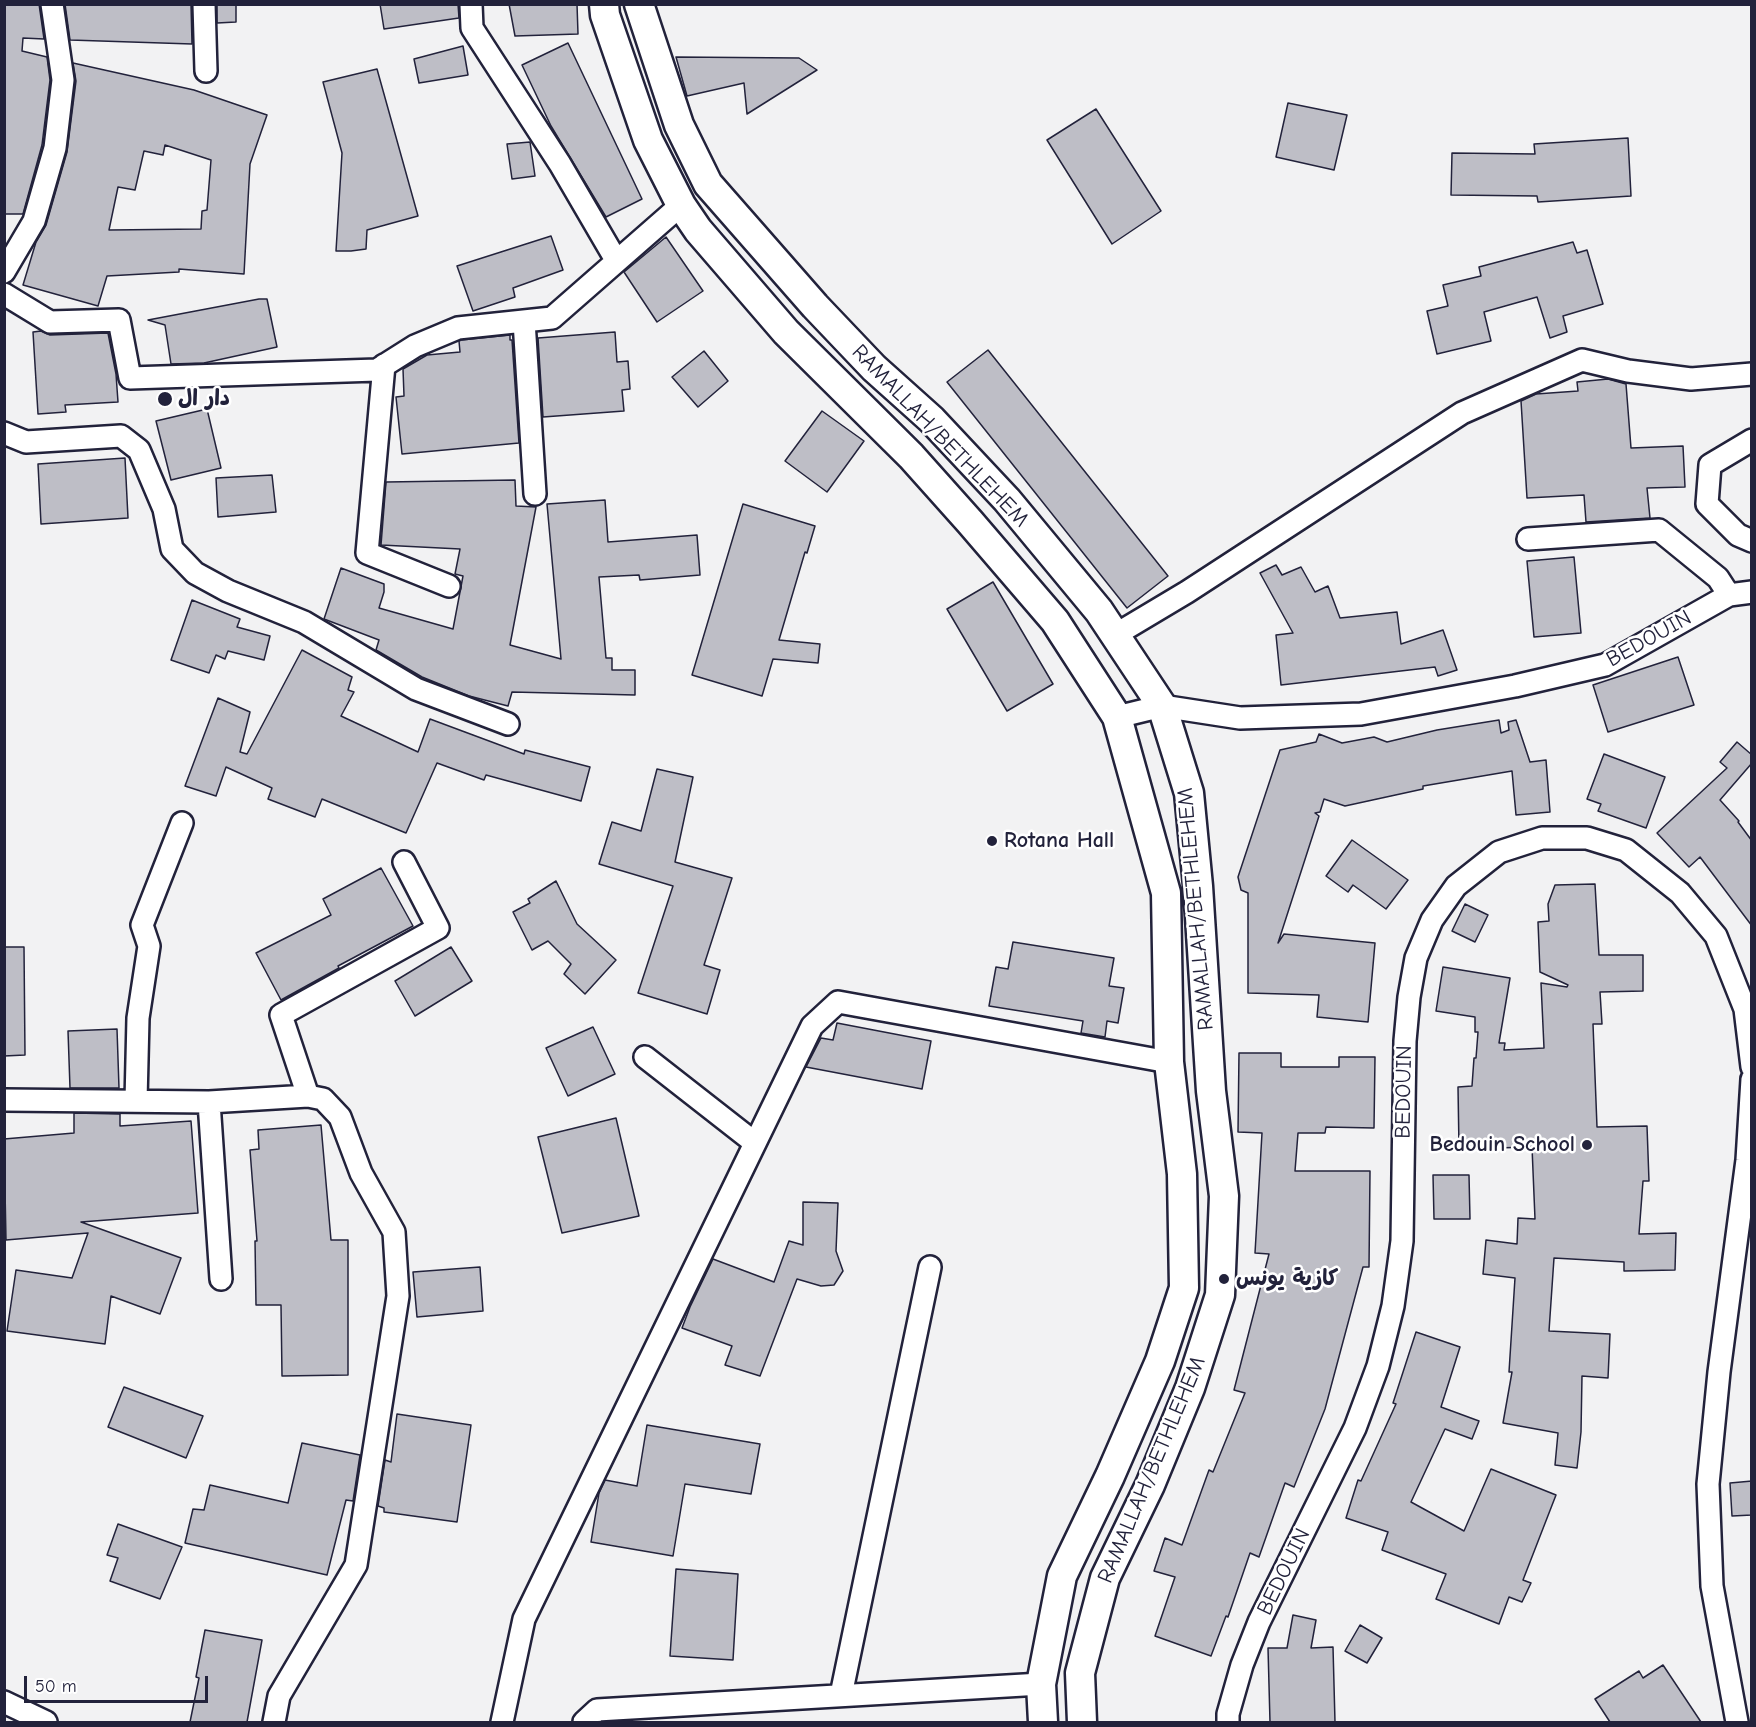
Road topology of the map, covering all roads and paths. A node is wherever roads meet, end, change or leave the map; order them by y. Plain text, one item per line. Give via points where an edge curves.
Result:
1 (52, 4) edge
2 (204, 4) edge
3 (471, 4) edge
4 (604, 4) edge
5 (639, 4) edge
6 (206, 71) dead end
7 (681, 205) junction
8 (616, 261) junction
9 (4, 272) edge
10 (4, 294) edge
11 (524, 321) junction
12 (384, 365) junction
13 (1752, 374) edge
14 (4, 433) edge
15 (1752, 440) edge
16 (535, 494) dead end
17 (1528, 539) dead end
18 (1752, 541) edge
19 (449, 586) dead end
20 (1752, 592) edge
21 (1729, 595) junction
22 (1115, 635) junction
23 (1162, 706) junction
24 (1117, 717) junction
25 (508, 723) dead end
26 (182, 823) dead end
27 (404, 862) dead end
28 (645, 1058) dead end
29 (1168, 1062) junction
30 (1752, 1067) edge
31 (1752, 1079) edge
32 (309, 1096) junction
33 (4, 1100) edge
34 (136, 1101) junction
35 (209, 1102) junction
36 (755, 1143) junction
37 (930, 1267) dead end
38 (221, 1279) dead end
39 (1041, 1684) junction
40 (842, 1695) junction
41 (4, 1701) edge
42 (46, 1722) edge
43 (274, 1722) edge
44 (502, 1722) edge
45 (584, 1722) edge
46 (1043, 1722) edge
47 (1082, 1722) edge
48 (1228, 1722) edge
49 (1737, 1722) edge

1 - 9 street via 63,80 55,148 34,221
2 - 6 street
3 - 8 street via 472,28 560,164
4 - 7 main road, RAMALLAH/BETHLEHEM via 648,140
5 - 22 main road, RAMALLAH/BETHLEHEM via 679,125 708,184 815,306 1007,500
7 - 8 street
7 - 24 main road, RAMALLAH/BETHLEHEM via 786,332 911,456 1055,621
8 - 11 street via 552,318
10 - 12 street via 50,322 119,320 130,378 377,370
11 - 12 street via 458,328 415,346
11 - 16 street
12 - 19 street via 367,553
13 - 22 street via 1691,379 1582,360 1462,413
14 - 25 street via 26,442 121,436 139,450 164,509 172,549 195,573 304,622 416,689
15 - 18 street via 1710,465 1707,504 1738,536
17 - 21 street via 1659,530 1718,578
20 - 21 street, BEDOUIN
21 - 23 street, BEDOUIN via 1605,665 1437,701 1361,714 1240,718
22 - 23 main road, RAMALLAH/BETHLEHEM
23 - 24 street, BEDOUIN
23 - 47 main road, RAMALLAH/BETHLEHEM via 1189,792 1211,1091 1224,1196 1220,1295 1190,1388 1150,1485 1105,1578 1080,1673
24 - 29 main road, RAMALLAH/BETHLEHEM via 1166,893
26 - 34 street via 142,925 149,945 138,1018
27 - 32 street via 438,927 281,1015
28 - 36 street
29 - 36 street via 838,1002 812,1026
29 - 39 main road, RAMALLAH/BETHLEHEM via 1182,1174 1184,1288 1160,1361 1062,1576
30 - 48 street, BEDOUIN via 1745,1009 1716,936 1680,893 1626,850 1587,838 1542,838 1499,852 1456,886 1432,920 1416,958 1409,997 1404,1041 1402,1241 1393,1306 1378,1366 1355,1428 1259,1622 1242,1665
31 - 49 street via 1747,1160 1708,1484 1712,1586
32 - 35 street
32 - 43 street via 323,1099 340,1117 361,1173 394,1232 398,1296 356,1565 279,1696
33 - 34 street
34 - 35 street
35 - 38 street
36 - 44 street via 524,1619
37 - 40 street
39 - 40 street
39 - 46 main road, RAMALLAH/BETHLEHEM
40 - 45 street via 597,1710
41 - 42 street

